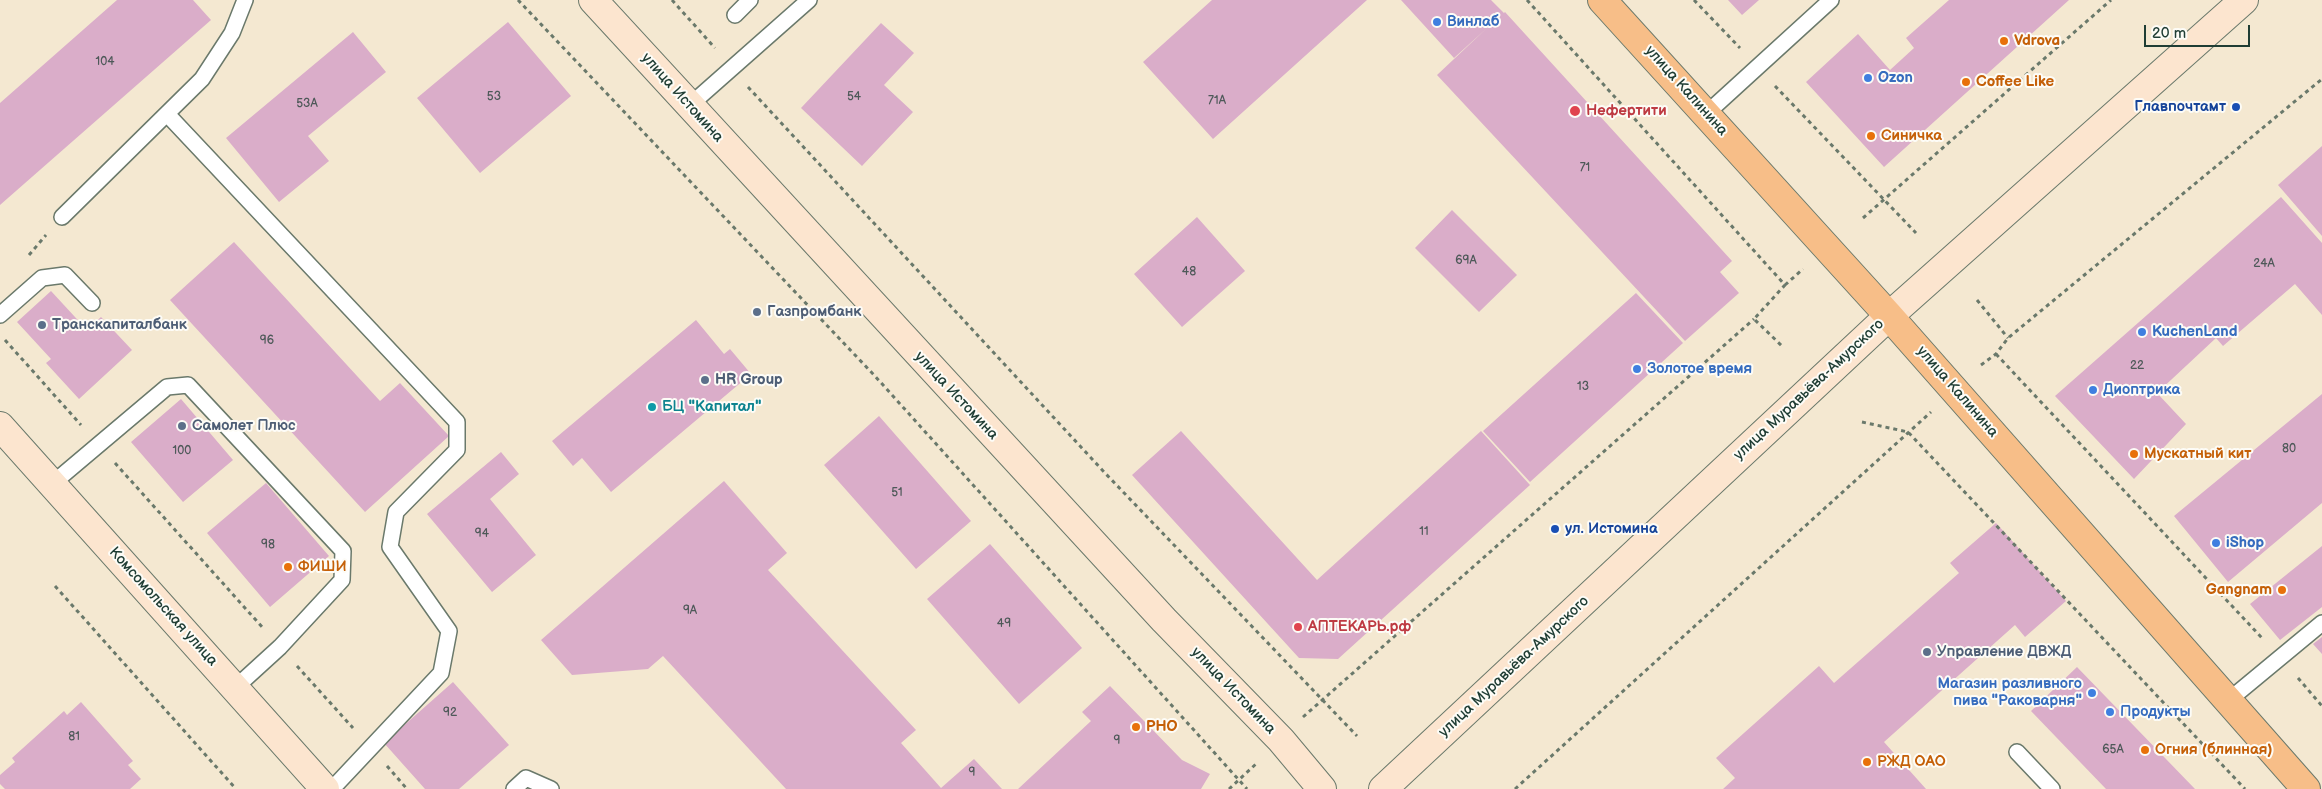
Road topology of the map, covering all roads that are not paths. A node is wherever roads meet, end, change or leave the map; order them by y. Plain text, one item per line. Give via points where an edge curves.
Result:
1 (245, 0) edge
2 (593, 0) edge
3 (750, 0) edge
4 (809, 0) edge
5 (1602, 0) edge
6 (1831, 0) edge
7 (2244, 0) edge
8 (735, 15) dead end
9 (689, 106) junction
10 (167, 114) junction
11 (1706, 114) junction
12 (62, 217) road end
13 (92, 303) dead end
14 (0, 315) edge
15 (1890, 316) junction
16 (0, 426) edge
17 (52, 484) junction
18 (2322, 623) edge
19 (235, 688) junction
20 (2229, 700) junction
21 (2018, 752) dead end
22 (2304, 788) edge
23 (325, 789) edge
24 (332, 789) edge
25 (514, 789) edge
26 (551, 789) edge
27 (1322, 789) edge
28 (1383, 789) edge
29 (2052, 789) edge

1 - 10 lane via 232,33 202,79
2 - 9 street, улица Истомина
3 - 8 lane
4 - 9 lane
5 - 11 main road, улица Калинина
6 - 11 lane
7 - 15 street, улица Муравьёва-Амурского
9 - 27 street, улица Истомина via 1164,620 1281,740
10 - 12 lane
10 - 24 lane via 457,422 457,450 396,512 390,547 449,631 442,673
11 - 15 main road, улица Калинина
13 - 14 lane via 65,275 42,278
15 - 20 main road, улица Калинина
15 - 28 street, улица Муравьёва-Амурского
16 - 17 street, Комсомольская улица
17 - 19 street, Комсомольская улица
17 - 19 lane via 167,387 188,385 343,551 342,580 280,647
18 - 20 lane
19 - 23 street, Комсомольская улица
20 - 22 main road, улица Калинина
21 - 29 lane
25 - 26 lane via 526,778

